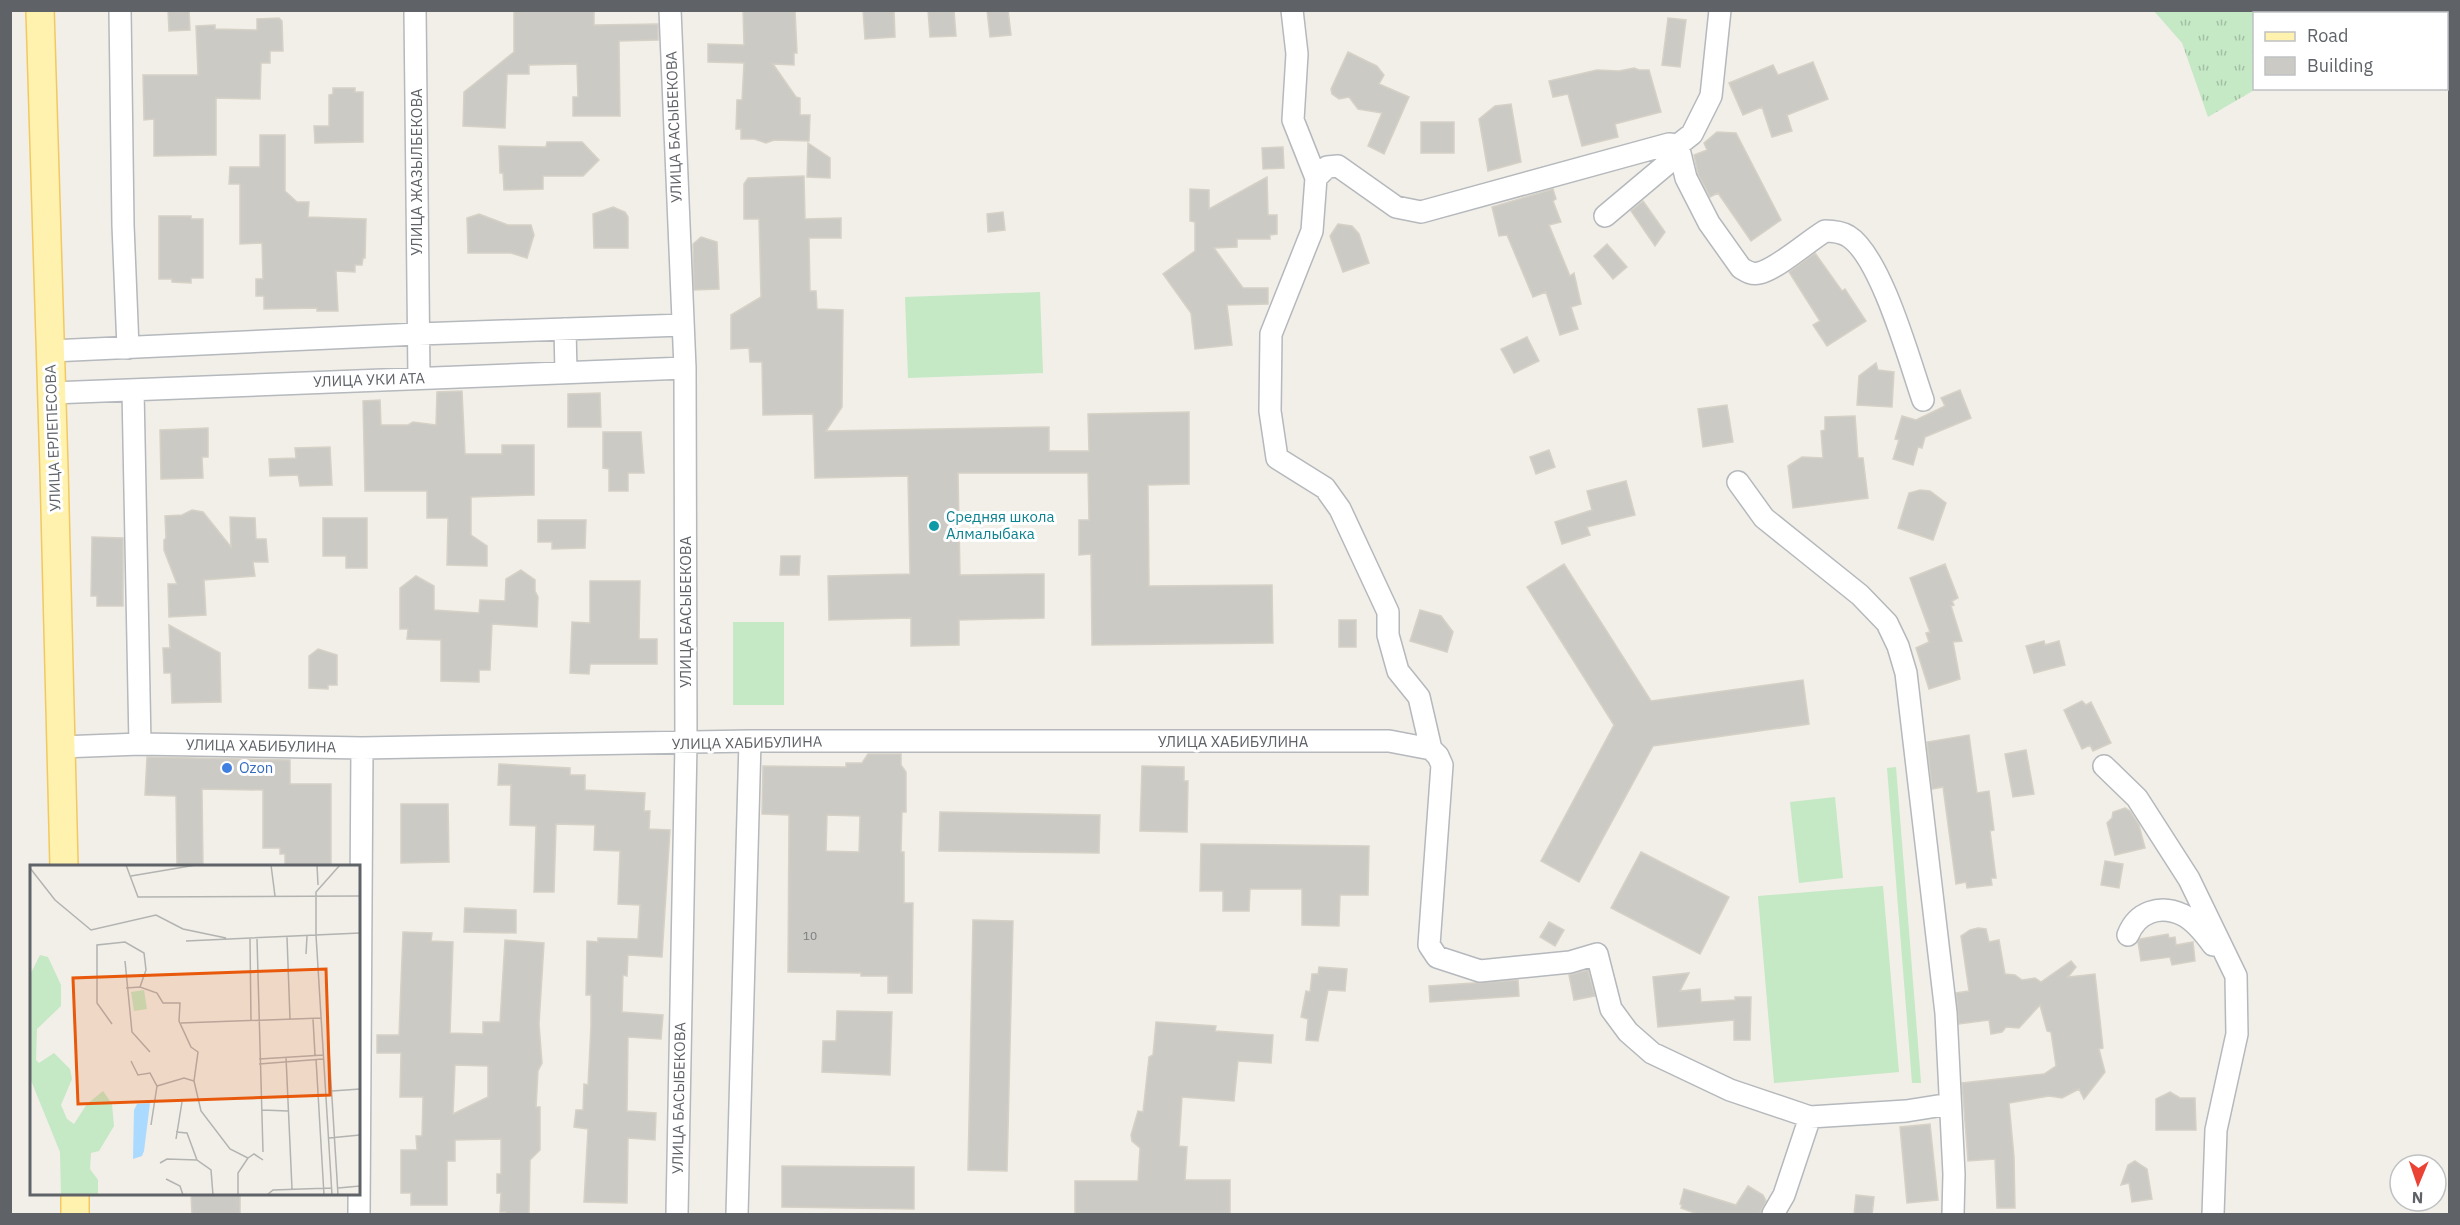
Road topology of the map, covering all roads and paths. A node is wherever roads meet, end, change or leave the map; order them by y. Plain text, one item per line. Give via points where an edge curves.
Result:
1 (40, 10) edge
2 (120, 10) edge
3 (415, 10) edge
4 (670, 10) edge
5 (1292, 10) edge
6 (1720, 10) edge
7 (1300, 137) junction
8 (1679, 149) junction
9 (1338, 166) junction
10 (1317, 178) junction
11 (1605, 216) dead end
12 (683, 325) junction
13 (565, 329) junction
14 (418, 334) junction
15 (128, 348) junction
16 (51, 351) junction
17 (686, 368) junction
18 (566, 372) junction
19 (419, 378) junction
20 (133, 390) junction
21 (52, 393) junction
22 (1923, 400) dead end
23 (1738, 482) dead end
24 (750, 741) junction
25 (140, 744) junction
26 (686, 744) junction
27 (61, 747) junction
28 (362, 748) junction
29 (1431, 749) junction
30 (2104, 766) dead end
31 (64, 865) edge
32 (2128, 935) dead end
33 (2234, 972) junction
34 (360, 1059) edge
35 (1950, 1104) junction
36 (1810, 1117) junction
37 (75, 1195) edge
38 (359, 1195) edge
39 (75, 1215) edge
40 (359, 1215) edge
41 (677, 1215) edge
42 (737, 1215) edge
43 (1773, 1215) edge
44 (1953, 1215) edge
45 (2213, 1215) edge

1 - 16 main road, УЛИЦА ЕРЛЕПЕСОВА
2 - 15 street
3 - 14 street, УЛИЦА ЖАЗЫЛБЕКОВА
4 - 12 street, УЛИЦА БАСЫБЕКОВА
5 - 7 street via 1297,54 1293,120
6 - 8 street via 1711,96 1692,134
7 - 9 street
7 - 10 street
8 - 9 street via 1669,144 1421,212 1396,207
8 - 11 street
8 - 22 street via 1686,178 1709,223 1748,272 1758,274 1772,267 1825,231 1849,237 1866,254
9 - 10 street via 1327,167
10 - 29 street via 1312,231 1271,334 1270,411 1277,458 1325,488 1340,509 1388,612 1388,635 1398,671 1419,697
12 - 13 street
12 - 17 street, УЛИЦА БАСЫБЕКОВА
13 - 14 street
13 - 18 street
14 - 15 street
14 - 19 street, УЛИЦА ЖАЗЫЛБЕКОВА
15 - 16 street
16 - 21 main road, УЛИЦА ЕРЛЕПЕСОВА
17 - 18 street, УЛИЦА УКИ АТА
17 - 26 street, УЛИЦА БАСЫБЕКОВА
18 - 19 street, УЛИЦА УКИ АТА
19 - 20 street, УЛИЦА УКИ АТА
20 - 21 street, УЛИЦА УКИ АТА
20 - 25 street
21 - 27 main road, УЛИЦА ЕРЛЕПЕСОВА
23 - 35 street via 1764,518 1860,595 1887,623 1898,646 1906,673 1946,1013
24 - 26 street, УЛИЦА ХАБИБУЛИНА
24 - 29 street, УЛИЦА ХАБИБУЛИНА via 1389,741
24 - 42 street
25 - 27 street, УЛИЦА ХАБИБУЛИНА
25 - 28 street, УЛИЦА ХАБИБУЛИНА
26 - 28 street, УЛИЦА ХАБИБУЛИНА
26 - 41 street, УЛИЦА БАСЫБЕКОВА
27 - 31 main road, УЛИЦА ЕРЛЕПЕСОВА
28 - 34 street
29 - 36 street via 1442,765 1430,945 1437,957 1479,971 1570,962 1597,954 1611,1009 1628,1032 1652,1053 1730,1090
30 - 33 street via 2137,798 2183,870
32 - 33 street via 2144,913 2157,910 2183,915 2203,932
33 - 45 street via 2237,1034 2216,1130
35 - 36 street
35 - 44 street
36 - 43 street via 1784,1195
37 - 39 main road
38 - 40 street

